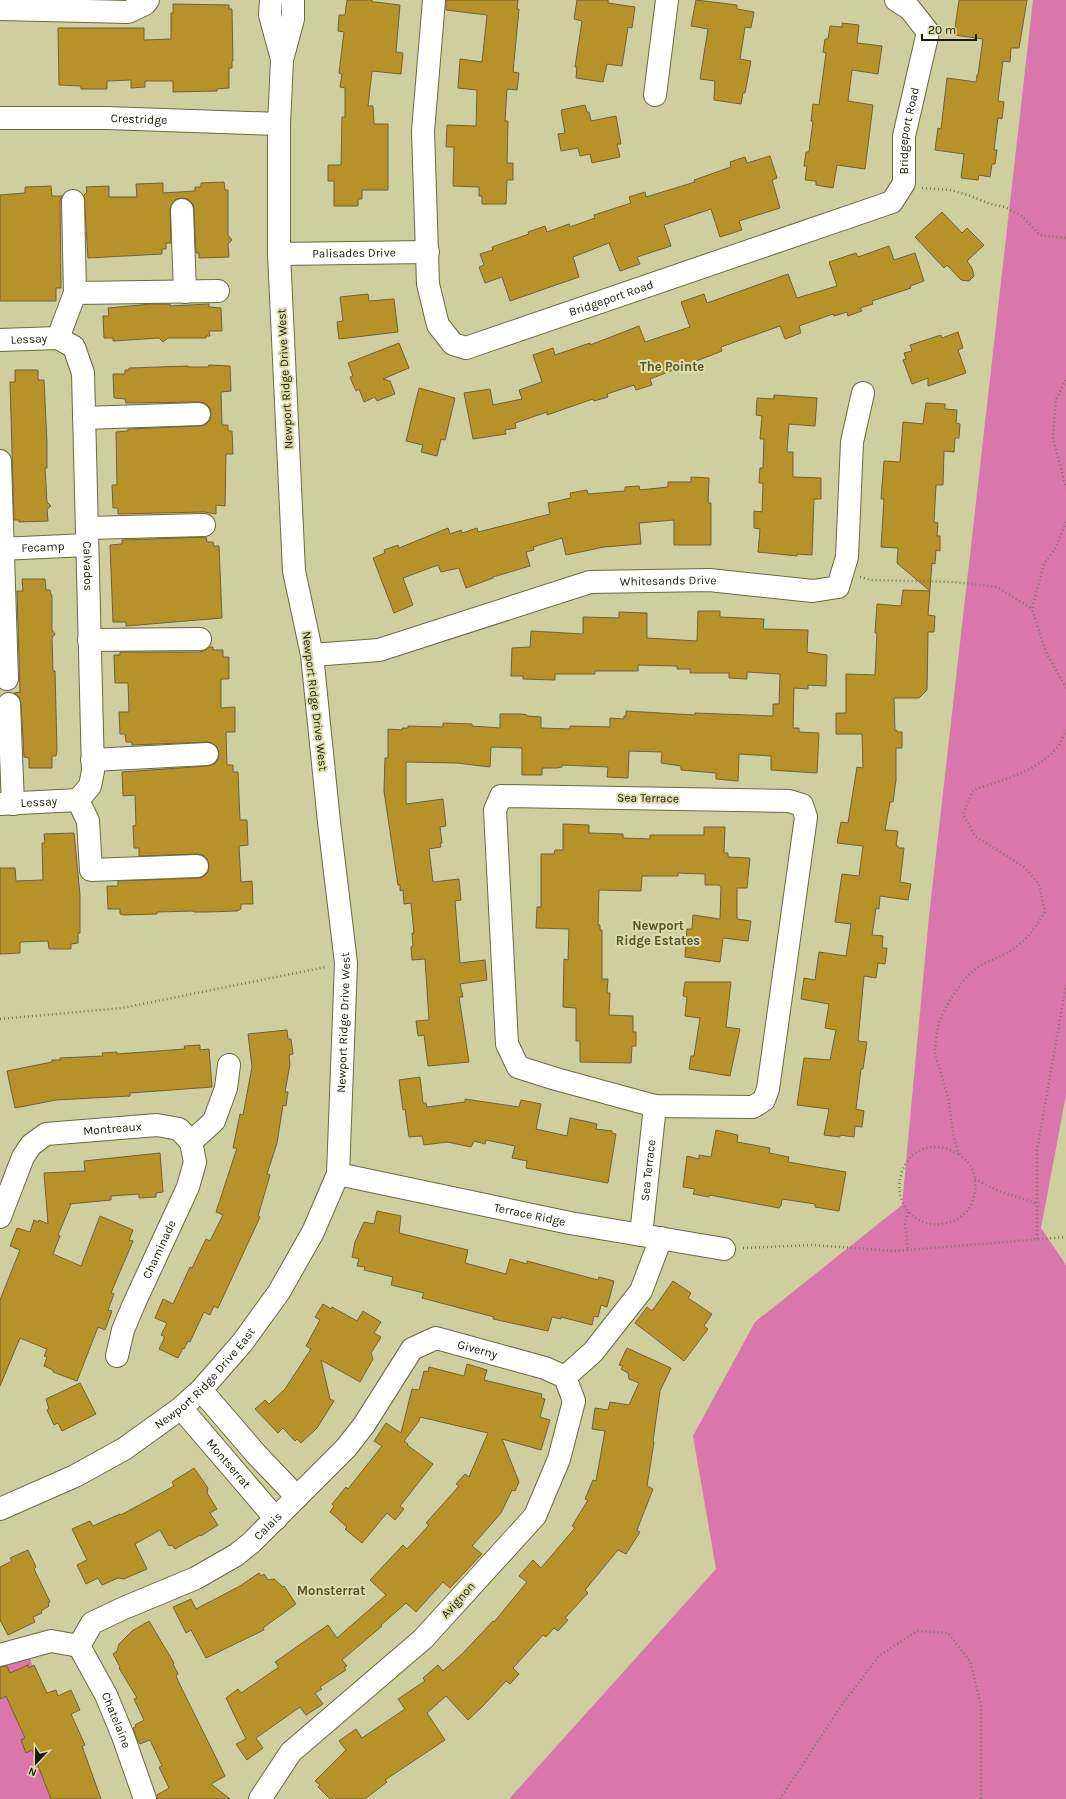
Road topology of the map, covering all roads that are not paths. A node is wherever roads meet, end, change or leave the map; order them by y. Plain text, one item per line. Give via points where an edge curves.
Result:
1 (271, 0) edge
2 (294, 0) edge
3 (434, 0) edge
4 (667, 0) edge
5 (896, 0) edge
6 (147, 2) edge
7 (0, 9) edge
8 (282, 60) junction
9 (655, 95) dead end
10 (0, 118) edge
11 (279, 124) junction
12 (73, 200) dead end
13 (182, 210) dead end
14 (428, 252) junction
15 (279, 254) junction
16 (218, 291) dead end
17 (185, 292) junction
18 (75, 294) junction
19 (58, 338) junction
20 (0, 340) edge
21 (863, 394) dead end
22 (199, 414) dead end
23 (84, 418) junction
24 (0, 461) edge
25 (204, 525) dead end
26 (87, 536) junction
27 (1, 549) edge
28 (200, 639) dead end
29 (89, 640) junction
30 (312, 655) junction
31 (7, 679) dead end
32 (9, 704) dead end
33 (207, 754) dead end
34 (92, 760) junction
35 (78, 800) junction
36 (6, 804) edge
37 (197, 866) dead end
38 (229, 1065) dead end
39 (655, 1106) junction
40 (191, 1142) junction
41 (338, 1174) junction
42 (0, 1217) edge
43 (651, 1237) junction
44 (724, 1249) road end
45 (412, 1349) joint
46 (117, 1356) dead end
47 (565, 1377) junction
48 (201, 1390) junction
49 (181, 1408) junction
50 (256, 1454) junction
51 (237, 1472) junction
52 (297, 1497) junction
53 (0, 1509) edge
54 (276, 1519) junction
55 (79, 1646) junction
56 (0, 1655) edge
57 (145, 1799) edge
58 (260, 1799) edge

1 - 8 street, Newport Ridge Drive West via 270,15
2 - 8 street, Newport Ridge Drive West via 293,19
3 - 14 street, Bridgeport Road via 423,131
4 - 9 street
5 - 14 street, Bridgeport Road via 910,8 928,32 904,136 904,183 892,202 466,348 453,344 438,325 428,284
6 - 7 street via 128,12
8 - 11 street, Newport Ridge Drive West
10 - 11 street, Crestridge via 107,118
11 - 15 street, Newport Ridge Drive West
12 - 18 street
13 - 17 street
14 - 15 street, Palisades Drive
15 - 30 street, Newport Ridge Drive West via 294,571
16 - 17 street
17 - 18 street
18 - 19 street
19 - 20 street, Lessay
19 - 23 street, Calvados via 74,347 83,373
21 - 30 street, Whitesands Drive via 852,442 847,557 838,587 813,591 709,580 590,582 379,650
22 - 23 street
23 - 26 street, Calvados
24 - 27 street
25 - 26 street, Fecamp
26 - 27 street, Fecamp
26 - 29 street, Calvados
27 - 31 street
28 - 29 street
29 - 34 street, Calvados
30 - 41 street, Newport Ridge Drive West via 346,963
32 - 36 street
33 - 34 street
34 - 35 street, Calvados via 90,786
35 - 36 street, Lessay
35 - 37 street via 88,821 91,870
38 - 40 street via 226,1088 214,1121
39 - 39 street, Sea Terrace via 753,1107 764,1100 768,1089 806,817 802,805 789,801 501,796 495,810 507,1044 518,1067
39 - 43 street, Sea Terrace
40 - 42 street, Montreaux via 179,1130 157,1125 46,1134 31,1144 23,1157
40 - 46 street, Chaminade via 195,1162 188,1187 133,1306 123,1330
41 - 43 street, Terrace Ridge via 570,1223
41 - 48 street, Newport Ridge Drive East via 313,1232 279,1292 242,1343
43 - 44 street, Terrace Ridge
43 - 47 street, Sea Terrace via 641,1290 593,1352
45 - 47 street, Giverny via 436,1338 545,1368
45 - 52 street, Calais via 346,1448
47 - 58 street, Avignon via 574,1401 560,1459 535,1516 423,1639 291,1752
48 - 49 street, Newport Ridge Drive East
48 - 50 street
49 - 51 street, Montserrat
49 - 53 street, Newport Ridge Drive East via 148,1433 100,1463
50 - 51 street
50 - 52 street
51 - 54 street, Montserrat
52 - 54 street, Calais
54 - 55 street, Calais via 236,1555 213,1569 92,1623
55 - 56 street via 52,1641
55 - 57 street, Chatelaine via 106,1695

